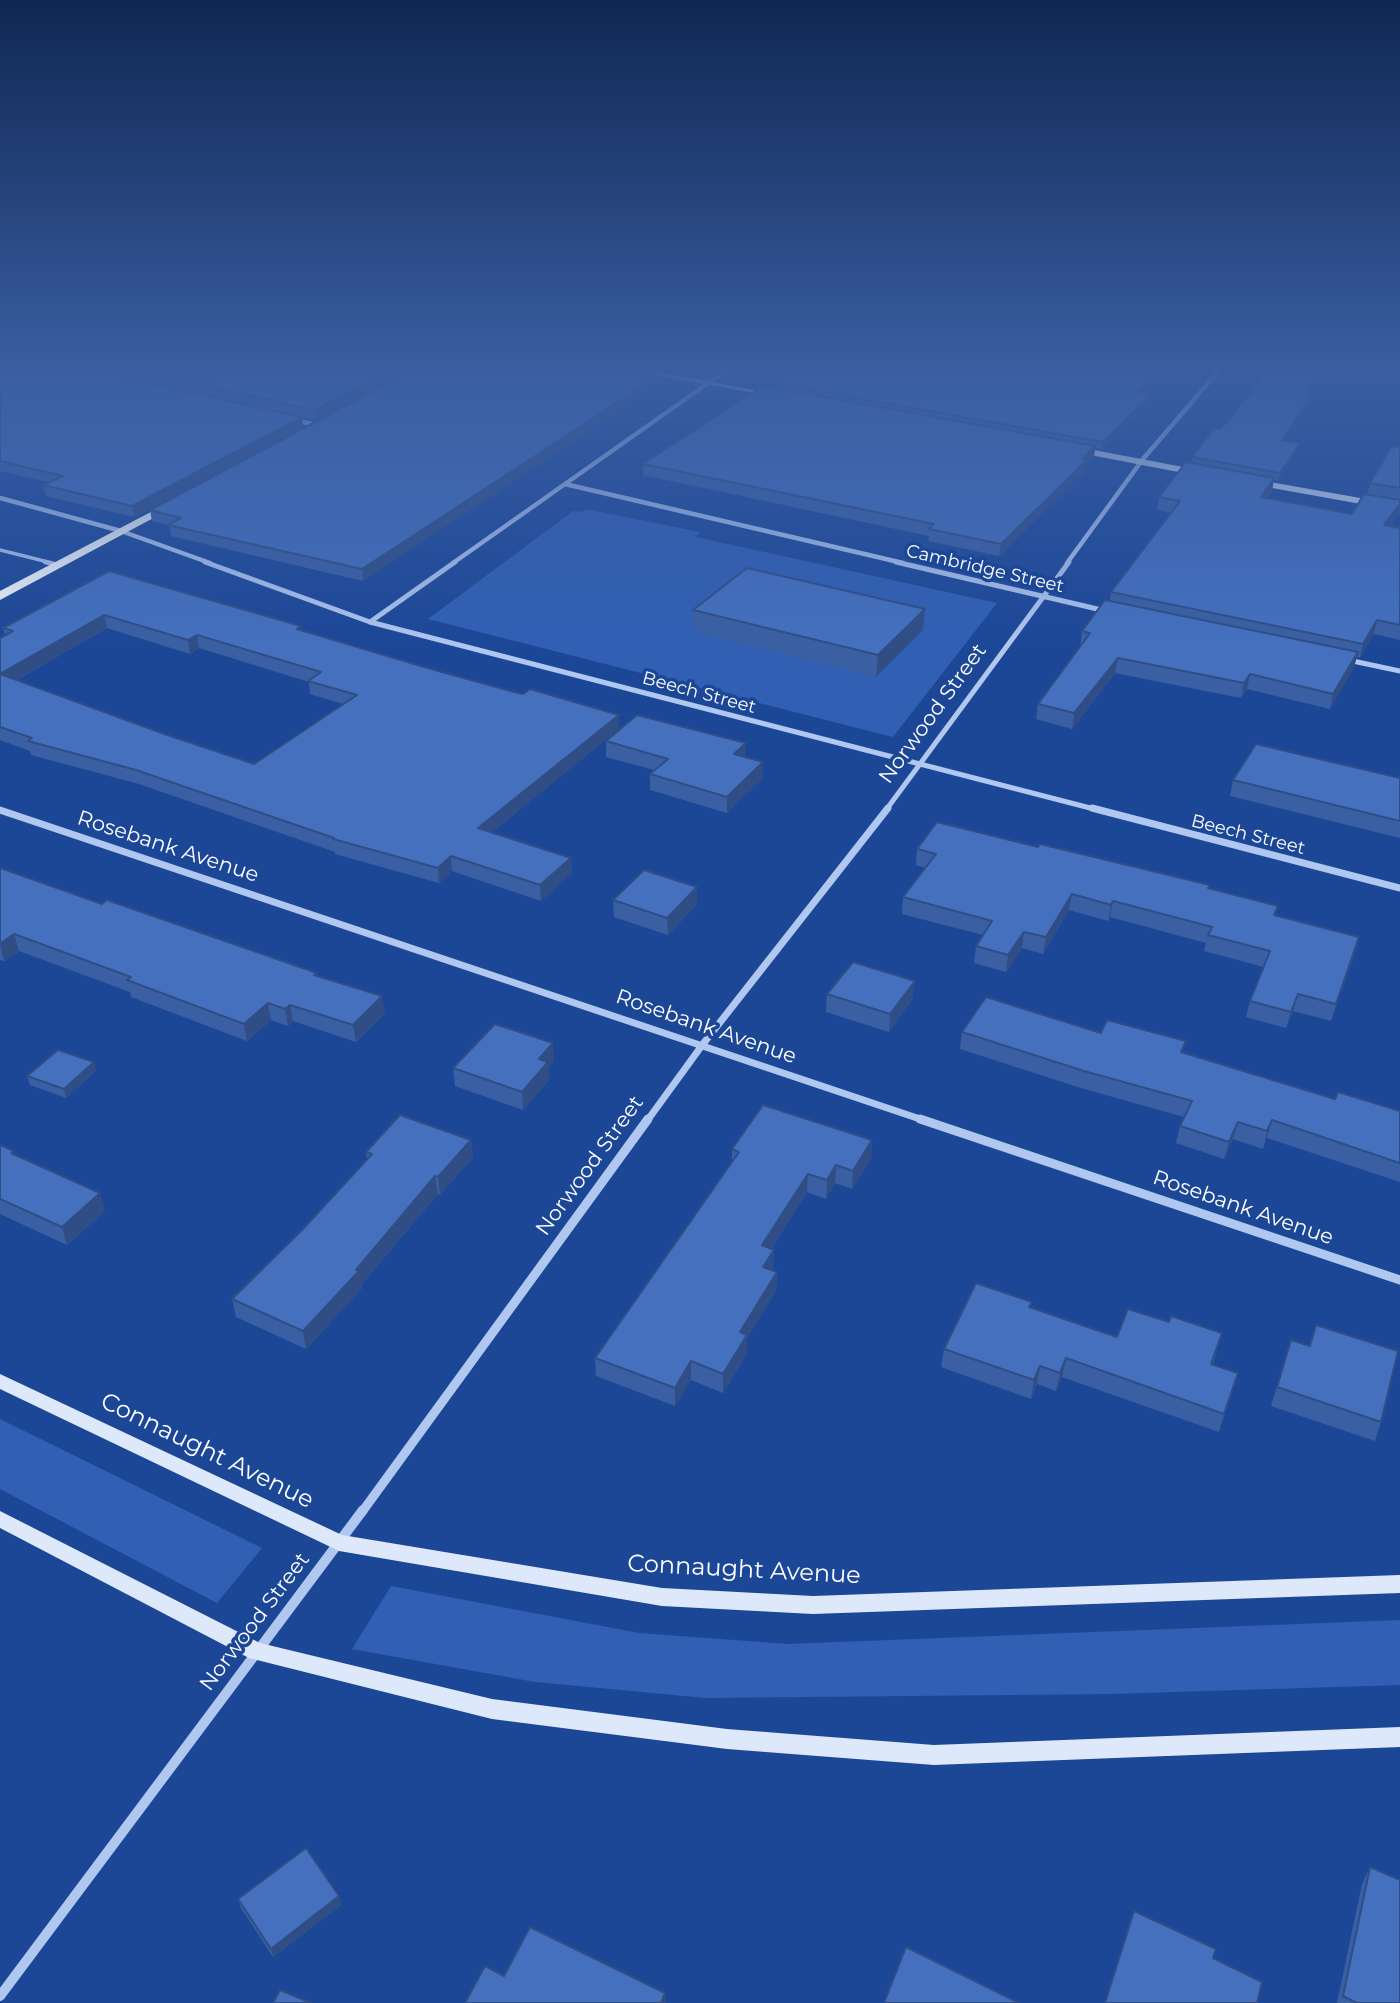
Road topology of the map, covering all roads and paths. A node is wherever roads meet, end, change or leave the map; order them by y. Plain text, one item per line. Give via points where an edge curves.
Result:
1 (598, 460) edge
2 (1132, 460) edge
3 (1140, 462) junction
4 (1206, 474) edge
5 (1245, 481) edge
6 (565, 484) junction
7 (0, 498) edge
8 (178, 501) edge
9 (1400, 508) edge
10 (121, 531) junction
11 (0, 550) edge
12 (58, 565) junction
13 (0, 596) edge
14 (1042, 597) junction
15 (1108, 611) edge
16 (370, 622) junction
17 (1347, 660) edge
18 (1400, 671) edge
19 (921, 766) junction
20 (0, 810) edge
21 (1400, 888) edge
22 (703, 1044) junction
23 (1400, 1279) edge
24 (0, 1381) edge
25 (0, 1519) edge
26 (339, 1543) junction
27 (1400, 1584) edge
28 (256, 1651) junction
29 (1400, 1737) edge
30 (0, 1996) edge

1 - 6 street
2 - 3 main road
3 - 4 main road
3 - 14 street, Norwood Street
5 - 9 main road
6 - 14 street, Cambridge Street
6 - 16 street
7 - 10 street, Beech Street
8 - 10 main road
10 - 12 main road
10 - 16 street, Beech Street
11 - 12 lane
12 - 13 main road
14 - 15 street, Cambridge Street
14 - 19 street, Norwood Street
16 - 19 street, Beech Street
17 - 18 street
19 - 21 street, Beech Street
19 - 22 street, Norwood Street
20 - 22 street, Rosebank Avenue
22 - 23 street, Rosebank Avenue
22 - 26 street, Norwood Street
24 - 26 main road, Connaught Avenue
25 - 28 main road
26 - 27 main road, Connaught Avenue via 662,1597 813,1605
26 - 28 street, Norwood Street
28 - 29 main road via 492,1709 727,1739 934,1755
28 - 30 street, Norwood Street

